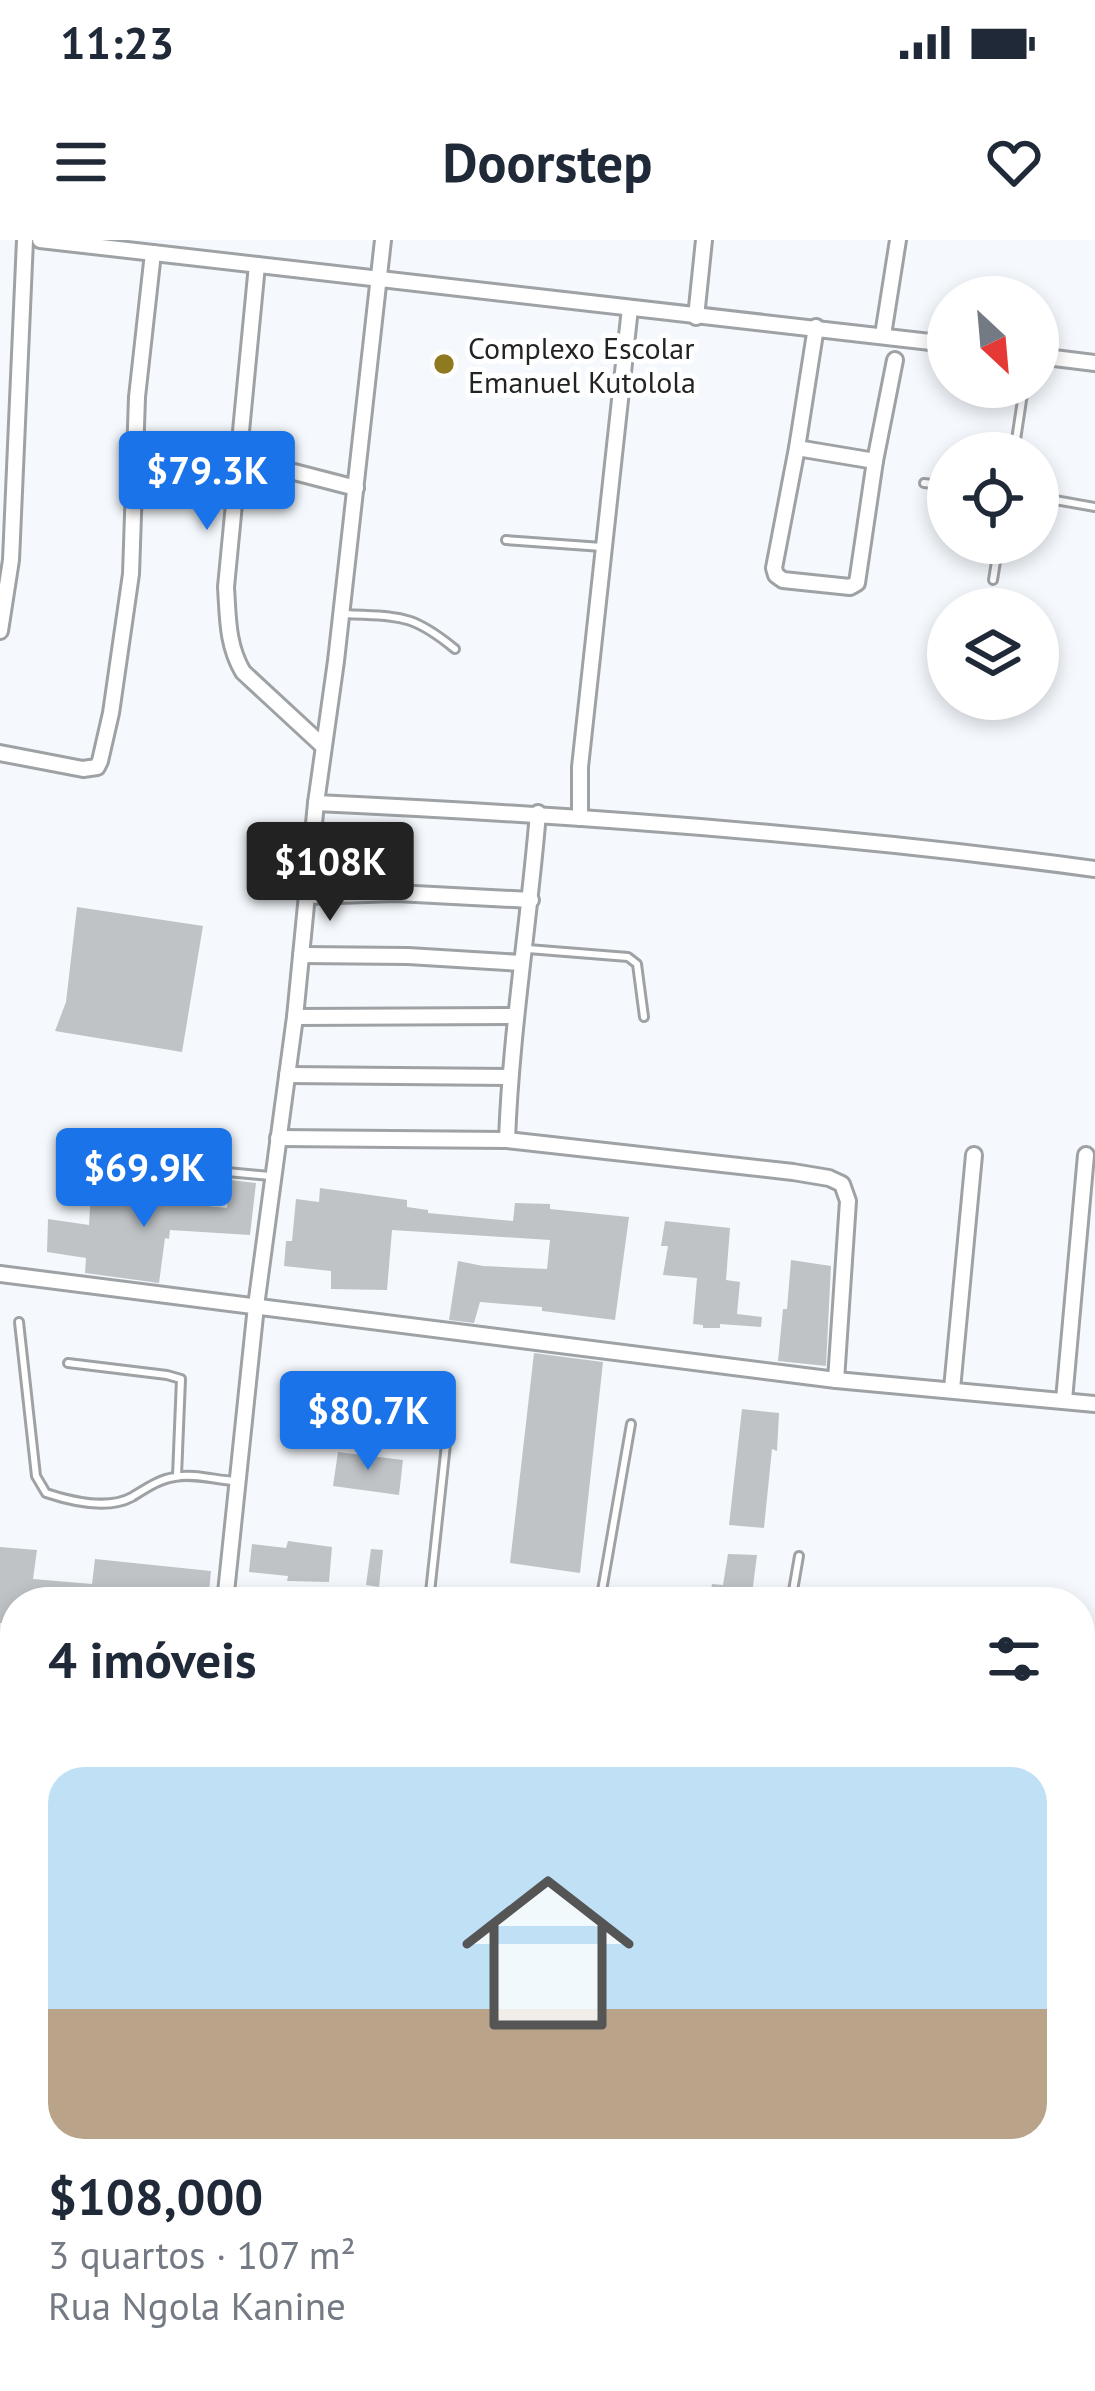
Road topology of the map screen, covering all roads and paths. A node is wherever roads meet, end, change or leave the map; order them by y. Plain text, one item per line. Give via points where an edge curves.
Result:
1 (25, 240) edge
2 (40, 240) edge
3 (383, 240) edge
4 (704, 240) edge
5 (898, 240) edge
6 (153, 253) junction
7 (257, 265) junction
8 (378, 278) junction
9 (630, 308) junction
10 (696, 317) junction
11 (815, 328) junction
12 (883, 335) junction
13 (927, 341) edge
14 (1059, 359) edge
15 (895, 360) dead end
16 (1095, 363) edge
17 (797, 448) junction
18 (240, 458) junction
19 (875, 461) junction
20 (8, 470) edge
21 (356, 488) junction
22 (1059, 501) edge
23 (1095, 507) edge
24 (506, 539) dead end
25 (605, 547) junction
26 (6, 558) edge
27 (996, 564) edge
28 (993, 580) dead end
29 (342, 614) junction
30 (0, 631) edge
31 (455, 649) dead end
32 (323, 746) junction
33 (0, 753) edge
34 (316, 803) junction
35 (538, 814) junction
36 (580, 818) junction
37 (1095, 869) edge
38 (309, 896) junction
39 (531, 900) junction
40 (301, 955) junction
41 (524, 956) junction
42 (515, 1016) junction
43 (295, 1017) junction
44 (644, 1018) dead end
45 (287, 1075) junction
46 (509, 1077) junction
47 (278, 1138) junction
48 (507, 1140) junction
49 (974, 1155) dead end
50 (1086, 1155) dead end
51 (144, 1164) dead end
52 (273, 1176) junction
53 (0, 1274) edge
54 (256, 1306) junction
55 (19, 1322) dead end
56 (68, 1363) dead end
57 (836, 1380) junction
58 (297, 1383) dead end
59 (952, 1389) junction
60 (1064, 1400) junction
61 (1095, 1404) edge
62 (631, 1424) dead end
63 (177, 1476) junction
64 (237, 1482) junction
65 (799, 1556) dead end
66 (226, 1587) edge
67 (431, 1587) edge
68 (603, 1587) edge
69 (794, 1587) edge

1 - 20 street
2 - 6 street
3 - 8 street
4 - 10 street
5 - 12 street
6 - 7 street
6 - 33 street via 129,594 100,761 83,769
7 - 8 street
7 - 18 street
8 - 9 street
8 - 21 street
9 - 10 street
9 - 25 street
10 - 11 street
11 - 12 street
11 - 17 street
12 - 13 street
14 - 16 street
15 - 19 street
17 - 19 street
17 - 19 street via 774,568 783,580 857,583
18 - 21 street
18 - 32 street via 228,633 243,672
20 - 26 street
21 - 29 street
22 - 23 lane
24 - 25 lane
25 - 36 street
26 - 30 street
27 - 28 lane
29 - 31 lane via 415,620
29 - 32 street
32 - 34 street
34 - 35 street
34 - 38 street
35 - 36 street
35 - 39 street
36 - 37 street
38 - 39 street
38 - 40 street
39 - 41 street
40 - 41 street
40 - 43 street
41 - 42 street
41 - 44 lane via 628,957 637,964
42 - 43 street
42 - 46 street
43 - 45 street
45 - 46 street
45 - 47 street
46 - 48 street
47 - 48 street
47 - 52 street
48 - 57 street via 842,1184 848,1202
49 - 59 street
50 - 60 street
51 - 52 lane
52 - 54 street
53 - 54 street
54 - 57 street
54 - 64 street
55 - 63 lane via 36,1476 46,1493 128,1500
56 - 63 lane via 181,1379
57 - 59 street
58 - 67 lane via 437,1418 447,1435
59 - 60 street
60 - 61 street
62 - 68 lane
63 - 64 lane
64 - 66 street
65 - 69 lane

